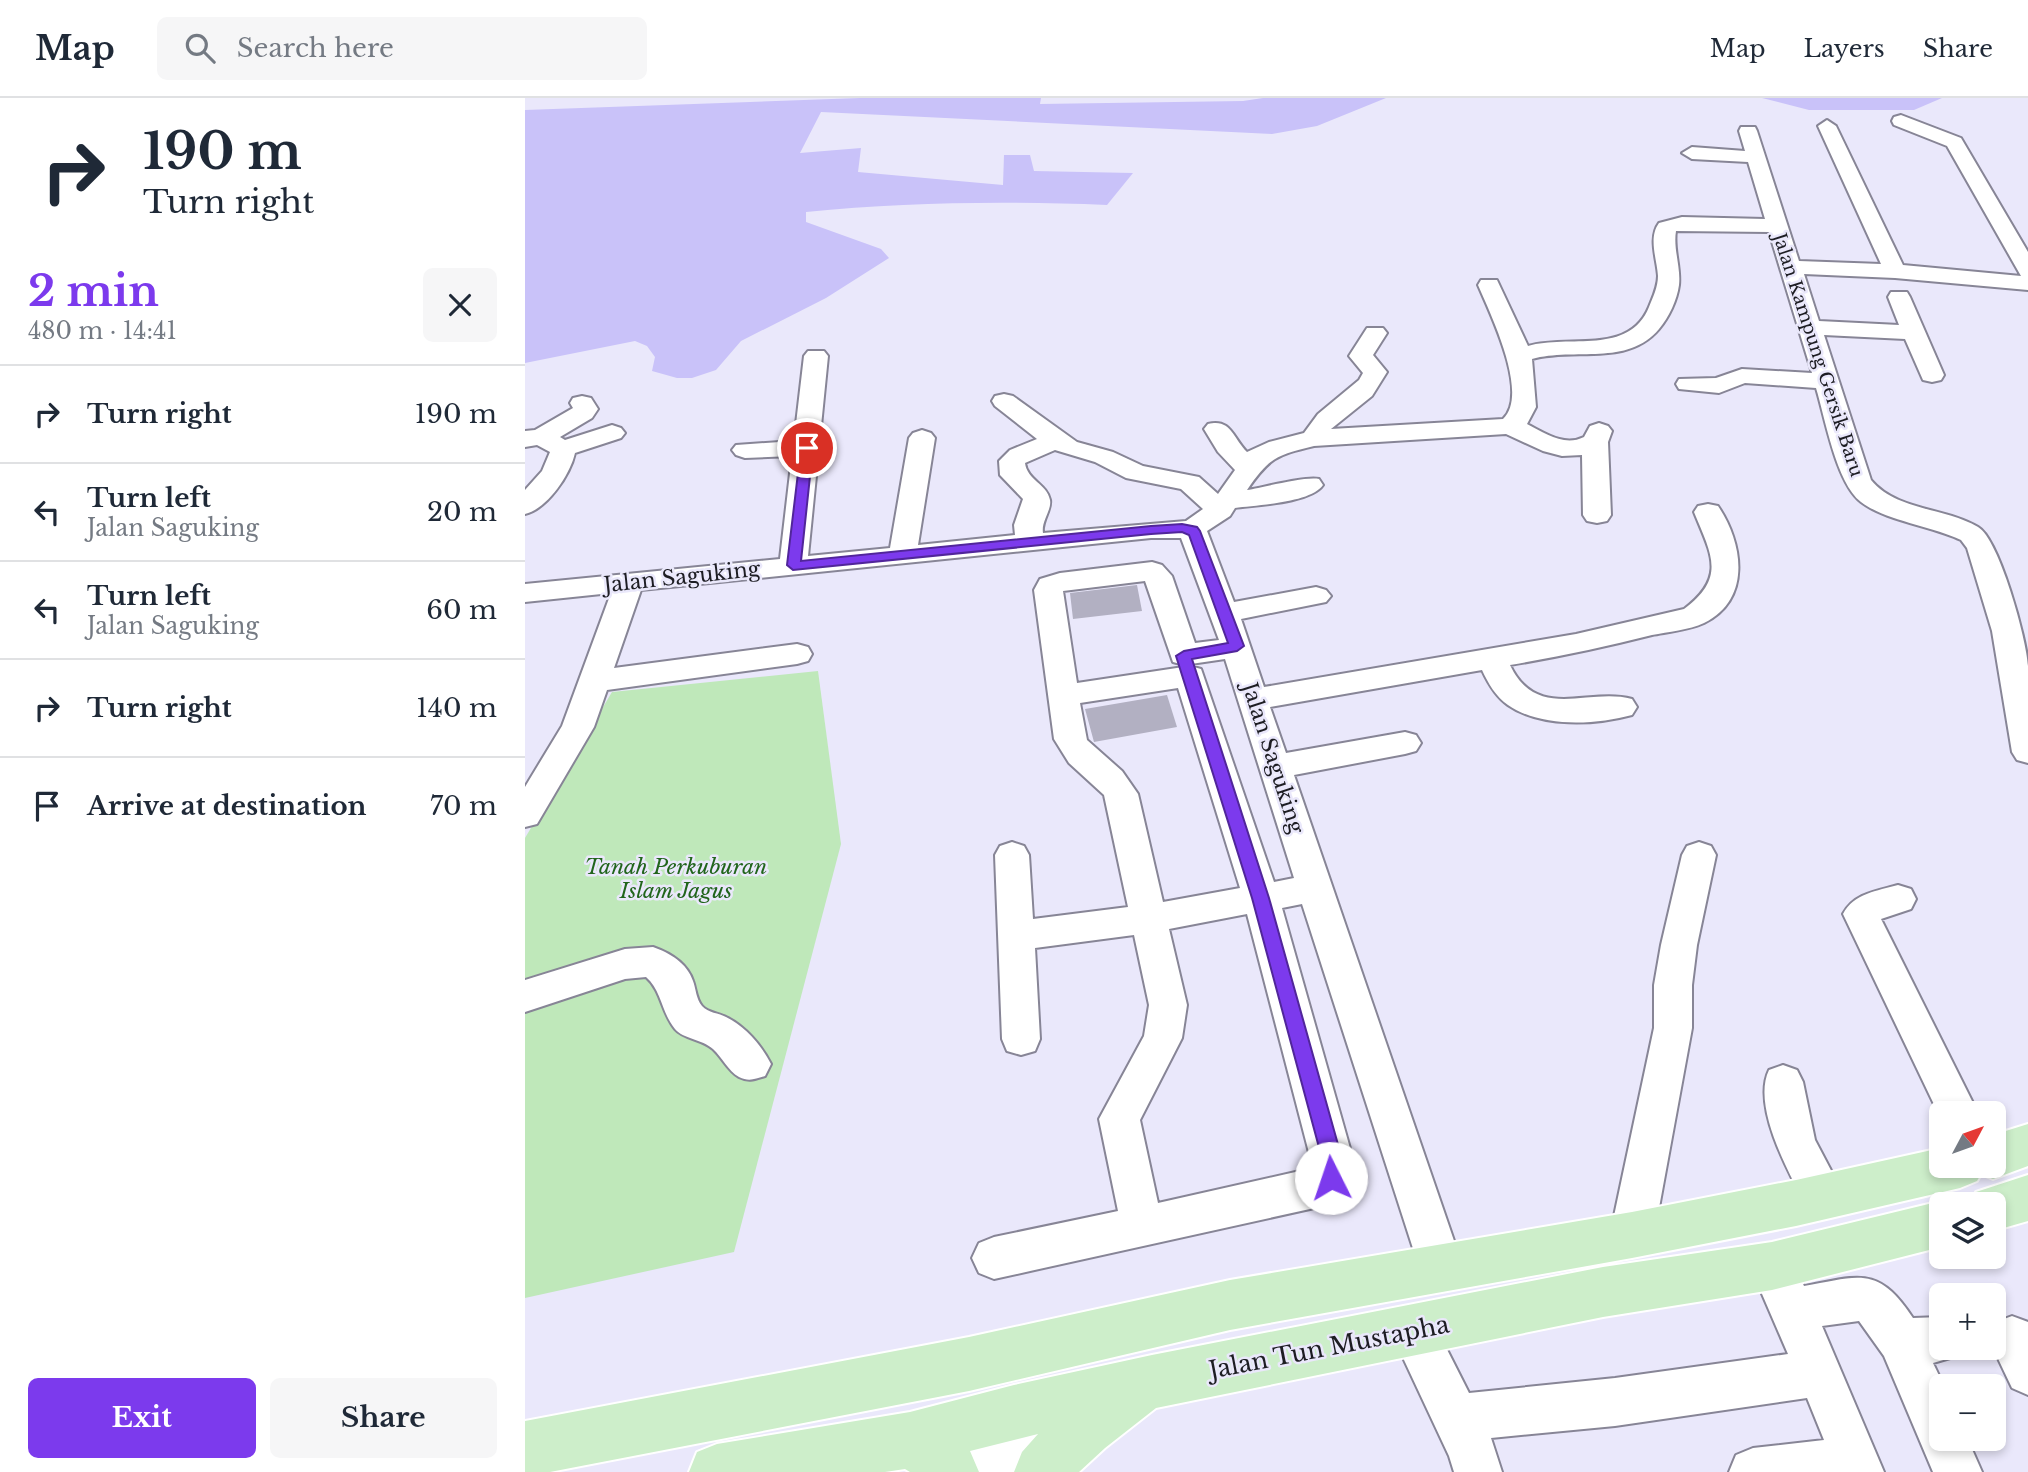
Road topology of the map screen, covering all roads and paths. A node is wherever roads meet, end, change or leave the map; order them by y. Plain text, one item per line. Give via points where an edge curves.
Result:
1 (1901, 121) dead end
2 (1827, 126) dead end
3 (1748, 131) dead end
4 (1692, 153) dead end
5 (1756, 157) junction
6 (1776, 226) junction
7 (1789, 267) junction
8 (1895, 271) junction
9 (2028, 271) edge
10 (2028, 283) edge
11 (1489, 285) dead end
12 (1899, 297) dead end
13 (1809, 328) junction
14 (1913, 332) junction
15 (1375, 333) dead end
16 (1520, 355) junction
17 (816, 356) dead end
18 (1932, 375) dead end
19 (1826, 381) junction
20 (1688, 384) dead end
21 (1004, 401) dead end
22 (582, 403) dead end
23 (1510, 426) junction
24 (1217, 429) dead end
25 (612, 433) dead end
26 (922, 438) dead end
27 (1314, 438) junction
28 (1060, 439) junction
29 (543, 442) edge
30 (807, 448) junction
31 (745, 450) dead end
32 (1247, 467) junction
33 (1310, 485) dead end
34 (525, 506) edge
35 (1708, 512) dead end
36 (1212, 513) junction
37 (1597, 515) dead end
38 (1030, 543) junction
39 (903, 554) junction
40 (793, 565) junction
41 (629, 582) junction
42 (525, 593) edge
43 (1316, 596) dead end
44 (1224, 613) junction
45 (2018, 632) edge
46 (1237, 646) junction
47 (797, 654) dead end
48 (1491, 658) junction
49 (1187, 666) junction
50 (594, 681) junction
51 (1065, 695) junction
52 (1252, 700) junction
53 (1621, 706) dead end
54 (1405, 743) dead end
55 (2028, 752) edge
56 (1275, 767) junction
57 (525, 815) edge
58 (1011, 855) dead end
59 (1699, 855) dead end
60 (1317, 888) junction
61 (1261, 898) junction
62 (1898, 899) dead end
63 (1147, 919) junction
64 (1016, 936) junction
65 (525, 996) edge
66 (1021, 1039) dead end
67 (751, 1064) dead end
68 (1783, 1082) dead end
69 (1952, 1101) edge
70 (2028, 1145) edge
71 (2006, 1153) edge
72 (1929, 1173) edge
73 (1824, 1197) junction
74 (2028, 1198) edge
75 (2006, 1204) edge
76 (1142, 1225) junction
77 (1929, 1227) edge
78 (1633, 1235) junction
79 (994, 1258) dead end
80 (1772, 1265) junction
81 (1441, 1267) junction
82 (1793, 1310) junction
83 (1413, 1331) junction
84 (1921, 1341) edge
85 (1051, 1346) junction
86 (928, 1372) junction
87 (1821, 1373) junction
88 (1929, 1379) edge
89 (1152, 1382) junction
90 (998, 1412) junction
91 (1456, 1418) junction
92 (525, 1449) edge
93 (1948, 1451) edge
94 (931, 1456) edge
95 (1858, 1466) edge
96 (717, 1472) edge
97 (988, 1472) edge
98 (1018, 1472) edge
99 (1042, 1472) edge
100 (1478, 1472) edge
101 (1753, 1472) edge
102 (1958, 1472) edge

1 - 9 street via 1954,142
2 - 8 street
3 - 5 street, Jalan Kampung Gersik Baru
4 - 5 street
5 - 6 street, Jalan Kampung Gersik Baru
6 - 7 street, Jalan Kampung Gersik Baru
6 - 16 street via 1682,223 1666,227 1668,289 1651,329 1603,349 1551,347
7 - 8 street
7 - 13 street, Jalan Kampung Gersik Baru
8 - 10 street
11 - 16 street
12 - 14 street
13 - 14 street
13 - 19 street, Jalan Kampung Gersik Baru
14 - 18 street
15 - 27 street via 1361,356 1375,372 1360,393 1317,427
16 - 23 street via 1524,407
17 - 30 street
19 - 20 street via 1742,376 1719,386
19 - 45 street, Jalan Kampung Gersik Baru via 1862,489 1893,507 1971,534 1982,547
21 - 28 street
22 - 29 street via 583,413
23 - 27 street
23 - 37 street via 1570,451 1597,436
24 - 32 street
25 - 29 street
26 - 39 street
27 - 32 street via 1266,452
28 - 36 street via 1068,447 1135,472 1190,483
28 - 38 street via 1012,461 1013,475 1036,497 1028,525
29 - 34 street via 563,457 552,478
30 - 31 street
30 - 40 street
32 - 36 street
33 - 36 street
35 - 48 street via 1727,566 1726,582 1706,608 1683,620
36 - 38 street, Jalan Saguking via 1151,530
36 - 44 street, Jalan Saguking
38 - 39 street, Jalan Saguking
39 - 40 street, Jalan Saguking
40 - 41 street, Jalan Saguking
41 - 42 street, Jalan Saguking
41 - 50 street
43 - 44 street
44 - 46 street, Jalan Saguking
45 - 55 street, Jalan Kampung Gersik Baru
46 - 49 street
46 - 52 street, Jalan Saguking
47 - 50 street
48 - 52 street
48 - 53 street via 1508,688 1526,701 1570,710
49 - 51 street
49 - 51 street via 1158,576 1152,571 1050,585
49 - 61 street
50 - 57 street via 578,727
51 - 63 street via 1074,749 1111,779 1121,794
52 - 56 street, Jalan Saguking
54 - 56 street
56 - 60 street, Jalan Saguking
58 - 64 street
59 - 78 street via 1679,945 1673,1028
60 - 61 street
60 - 81 street, Jalan Saguking
61 - 63 street
61 - 76 street via 1334,1166 1331,1178 1319,1188
62 - 69 street via 1861,914
63 - 64 street
63 - 76 street via 1168,1005 1167,1019 1163,1038 1119,1119
64 - 66 street
65 - 67 street via 614,967 653,962 674,979 681,1009 691,1021 726,1037
68 - 73 street via 1795,1144
70 - 71 main road
72 - 73 main road
73 - 78 main road
74 - 75 main road
76 - 79 street
77 - 80 main road, Jalan Tun Mustapha
78 - 81 main road
80 - 82 street
80 - 83 main road, Jalan Tun Mustapha via 1604,1292
81 - 85 main road via 1230,1305
82 - 84 street via 1869,1299
82 - 87 street
83 - 89 main road, Jalan Tun Mustapha
83 - 91 street
84 - 88 street
85 - 86 main road
85 - 90 main road
86 - 90 main road
86 - 92 main road
87 - 91 street via 1615,1402
87 - 95 street
89 - 90 main road, Jalan Tun Mustapha
89 - 99 main road via 1084,1428
90 - 94 main road, Jalan Tun Mustapha
90 - 97 street
90 - 98 street
91 - 100 street
93 - 102 street
94 - 96 main road, Jalan Tun Mustapha
95 - 101 street

